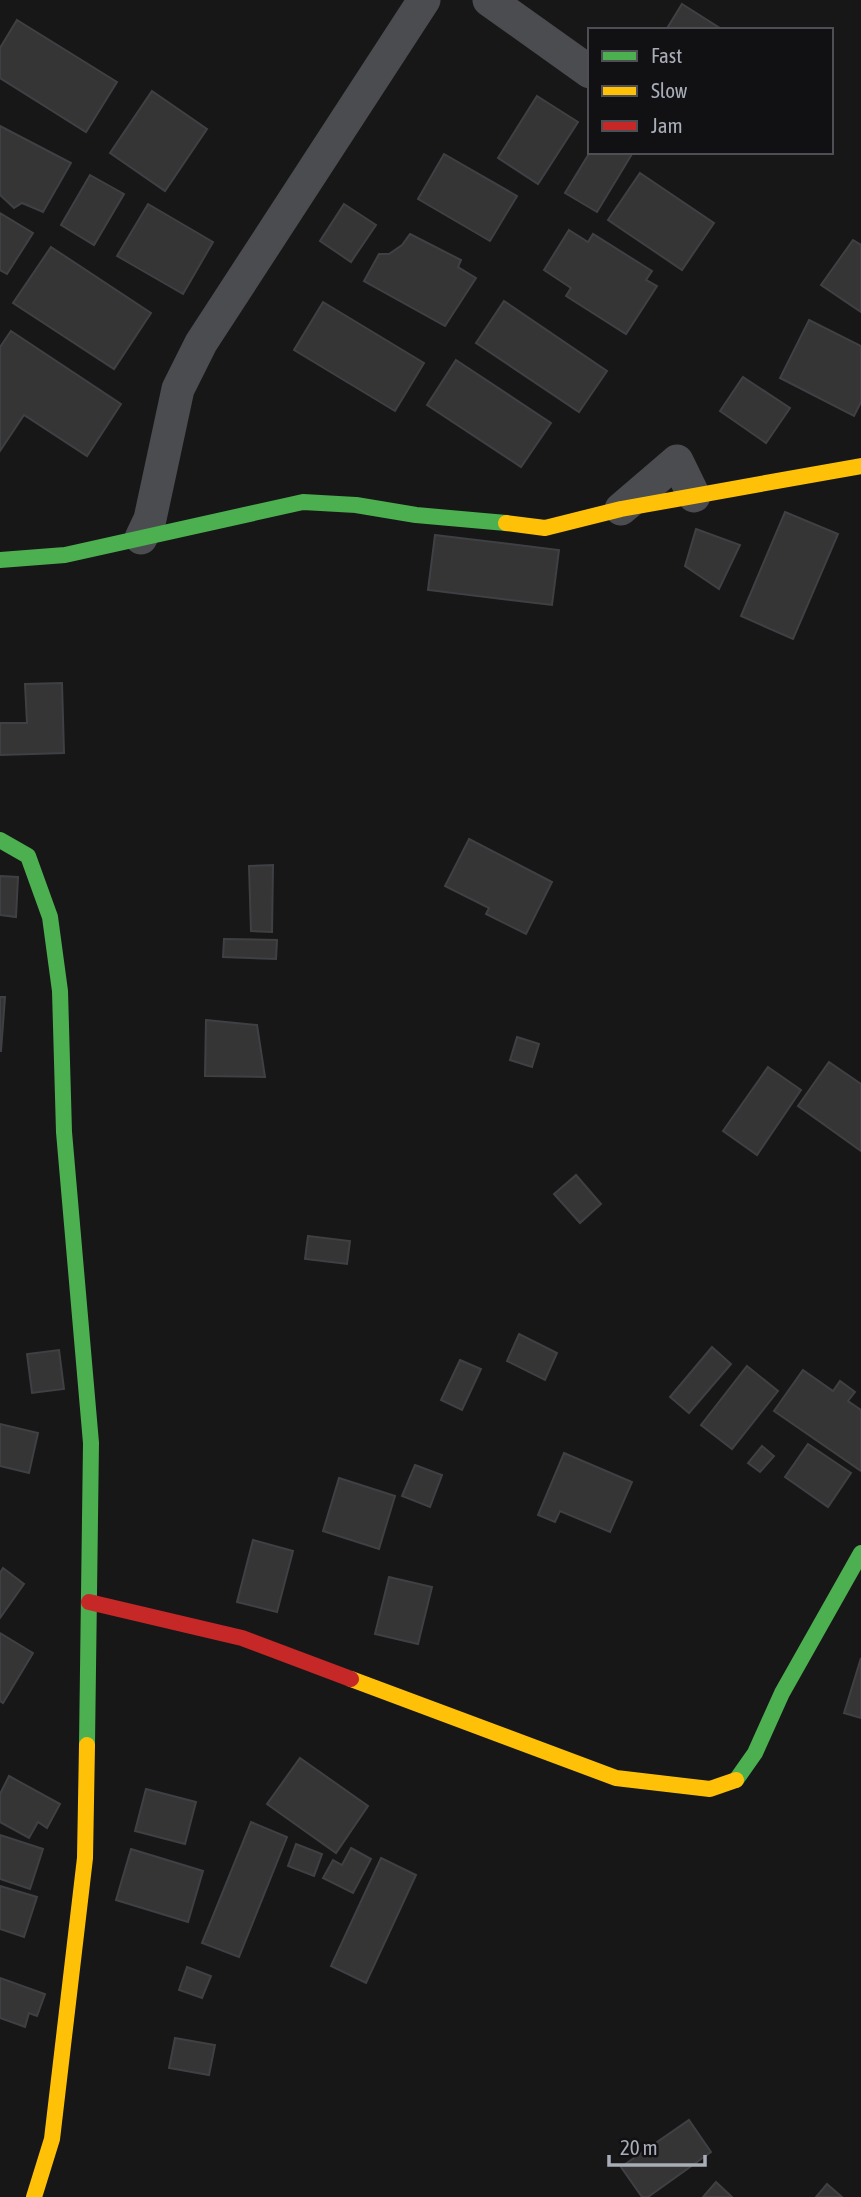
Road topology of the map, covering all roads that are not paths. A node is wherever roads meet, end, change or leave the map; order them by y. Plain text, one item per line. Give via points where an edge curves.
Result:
1 (424, 0) edge
2 (489, 0) edge
3 (588, 71) edge
4 (861, 466) edge
5 (694, 496) joint
6 (621, 509) joint
7 (141, 538) junction
8 (0, 560) edge
9 (0, 840) edge
10 (861, 1553) edge
11 (89, 1602) junction
12 (34, 2197) edge

1 - 7 street via 201,343 178,389 150,519
2 - 3 street
4 - 5 street
5 - 6 street via 677,461
6 - 7 street via 545,528 303,502
7 - 8 street via 65,555
9 - 11 street via 28,856 50,917 60,991 64,1132 90,1443
10 - 11 street via 782,1693 755,1753 736,1780 710,1788 616,1777 242,1638
11 - 12 street via 85,1858 52,2138

